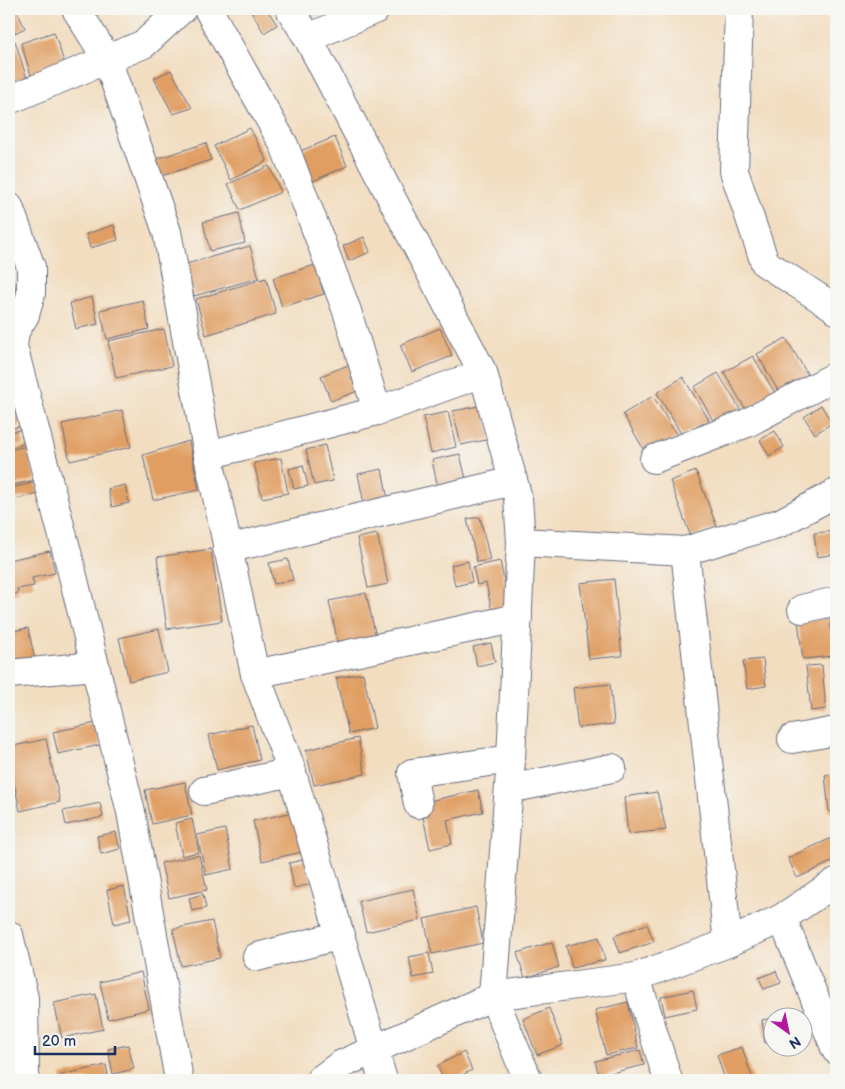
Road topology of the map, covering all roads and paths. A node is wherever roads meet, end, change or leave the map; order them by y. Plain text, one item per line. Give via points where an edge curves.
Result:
1 (76, 9) edge
2 (182, 9) edge
3 (208, 9) edge
4 (290, 9) edge
5 (376, 9) edge
6 (739, 9) edge
7 (308, 38) junction
8 (107, 59) junction
9 (9, 100) edge
10 (9, 207) edge
11 (836, 310) edge
12 (483, 373) junction
13 (836, 376) edge
14 (377, 411) junction
15 (208, 455) junction
16 (654, 459) dead end
17 (513, 481) junction
18 (836, 493) edge
19 (521, 542) junction
20 (227, 549) junction
21 (685, 552) junction
22 (836, 601) edge
23 (802, 609) dead end
24 (518, 618) junction
25 (95, 666) junction
26 (9, 674) edge
27 (255, 674) junction
28 (836, 731) edge
29 (792, 739) dead end
30 (511, 759) junction
31 (612, 768) dead end
32 (292, 772) junction
33 (509, 789) junction
34 (204, 791) dead end
35 (418, 804) dead end
36 (836, 882) edge
37 (782, 918) junction
38 (9, 935) edge
39 (341, 935) junction
40 (728, 943) junction
41 (257, 957) dead end
42 (636, 977) junction
43 (493, 996) junction
44 (375, 1050) junction
45 (836, 1050) edge
46 (24, 1080) edge
47 (179, 1080) edge
48 (320, 1080) edge
49 (383, 1080) edge
50 (528, 1080) edge
51 (668, 1080) edge

1 - 8 street
2 - 8 street via 144,44
3 - 14 street via 284,145 347,311
4 - 7 street
5 - 7 street
6 - 11 street via 734,170 766,263
7 - 12 street
8 - 9 street
8 - 15 street via 167,232
10 - 25 street via 31,267 31,294 25,315 15,331 13,346
12 - 14 street
12 - 17 street
13 - 16 street via 747,423
14 - 15 street
15 - 20 street
17 - 19 street via 518,498
17 - 20 street
18 - 21 street via 780,523
19 - 21 street
19 - 24 street
20 - 27 street
21 - 40 street
22 - 23 street
24 - 27 street
24 - 30 street
25 - 26 street
25 - 47 street via 131,812
27 - 32 street
28 - 29 street
30 - 33 street
30 - 35 street via 412,774
31 - 33 street
32 - 34 street
32 - 39 street
33 - 43 street
36 - 37 street
37 - 40 street
37 - 45 street
38 - 46 street via 24,998
39 - 41 street
39 - 44 street
40 - 42 street
42 - 43 street
42 - 51 street
43 - 44 street
43 - 50 street
44 - 48 street via 340,1065
44 - 49 street

